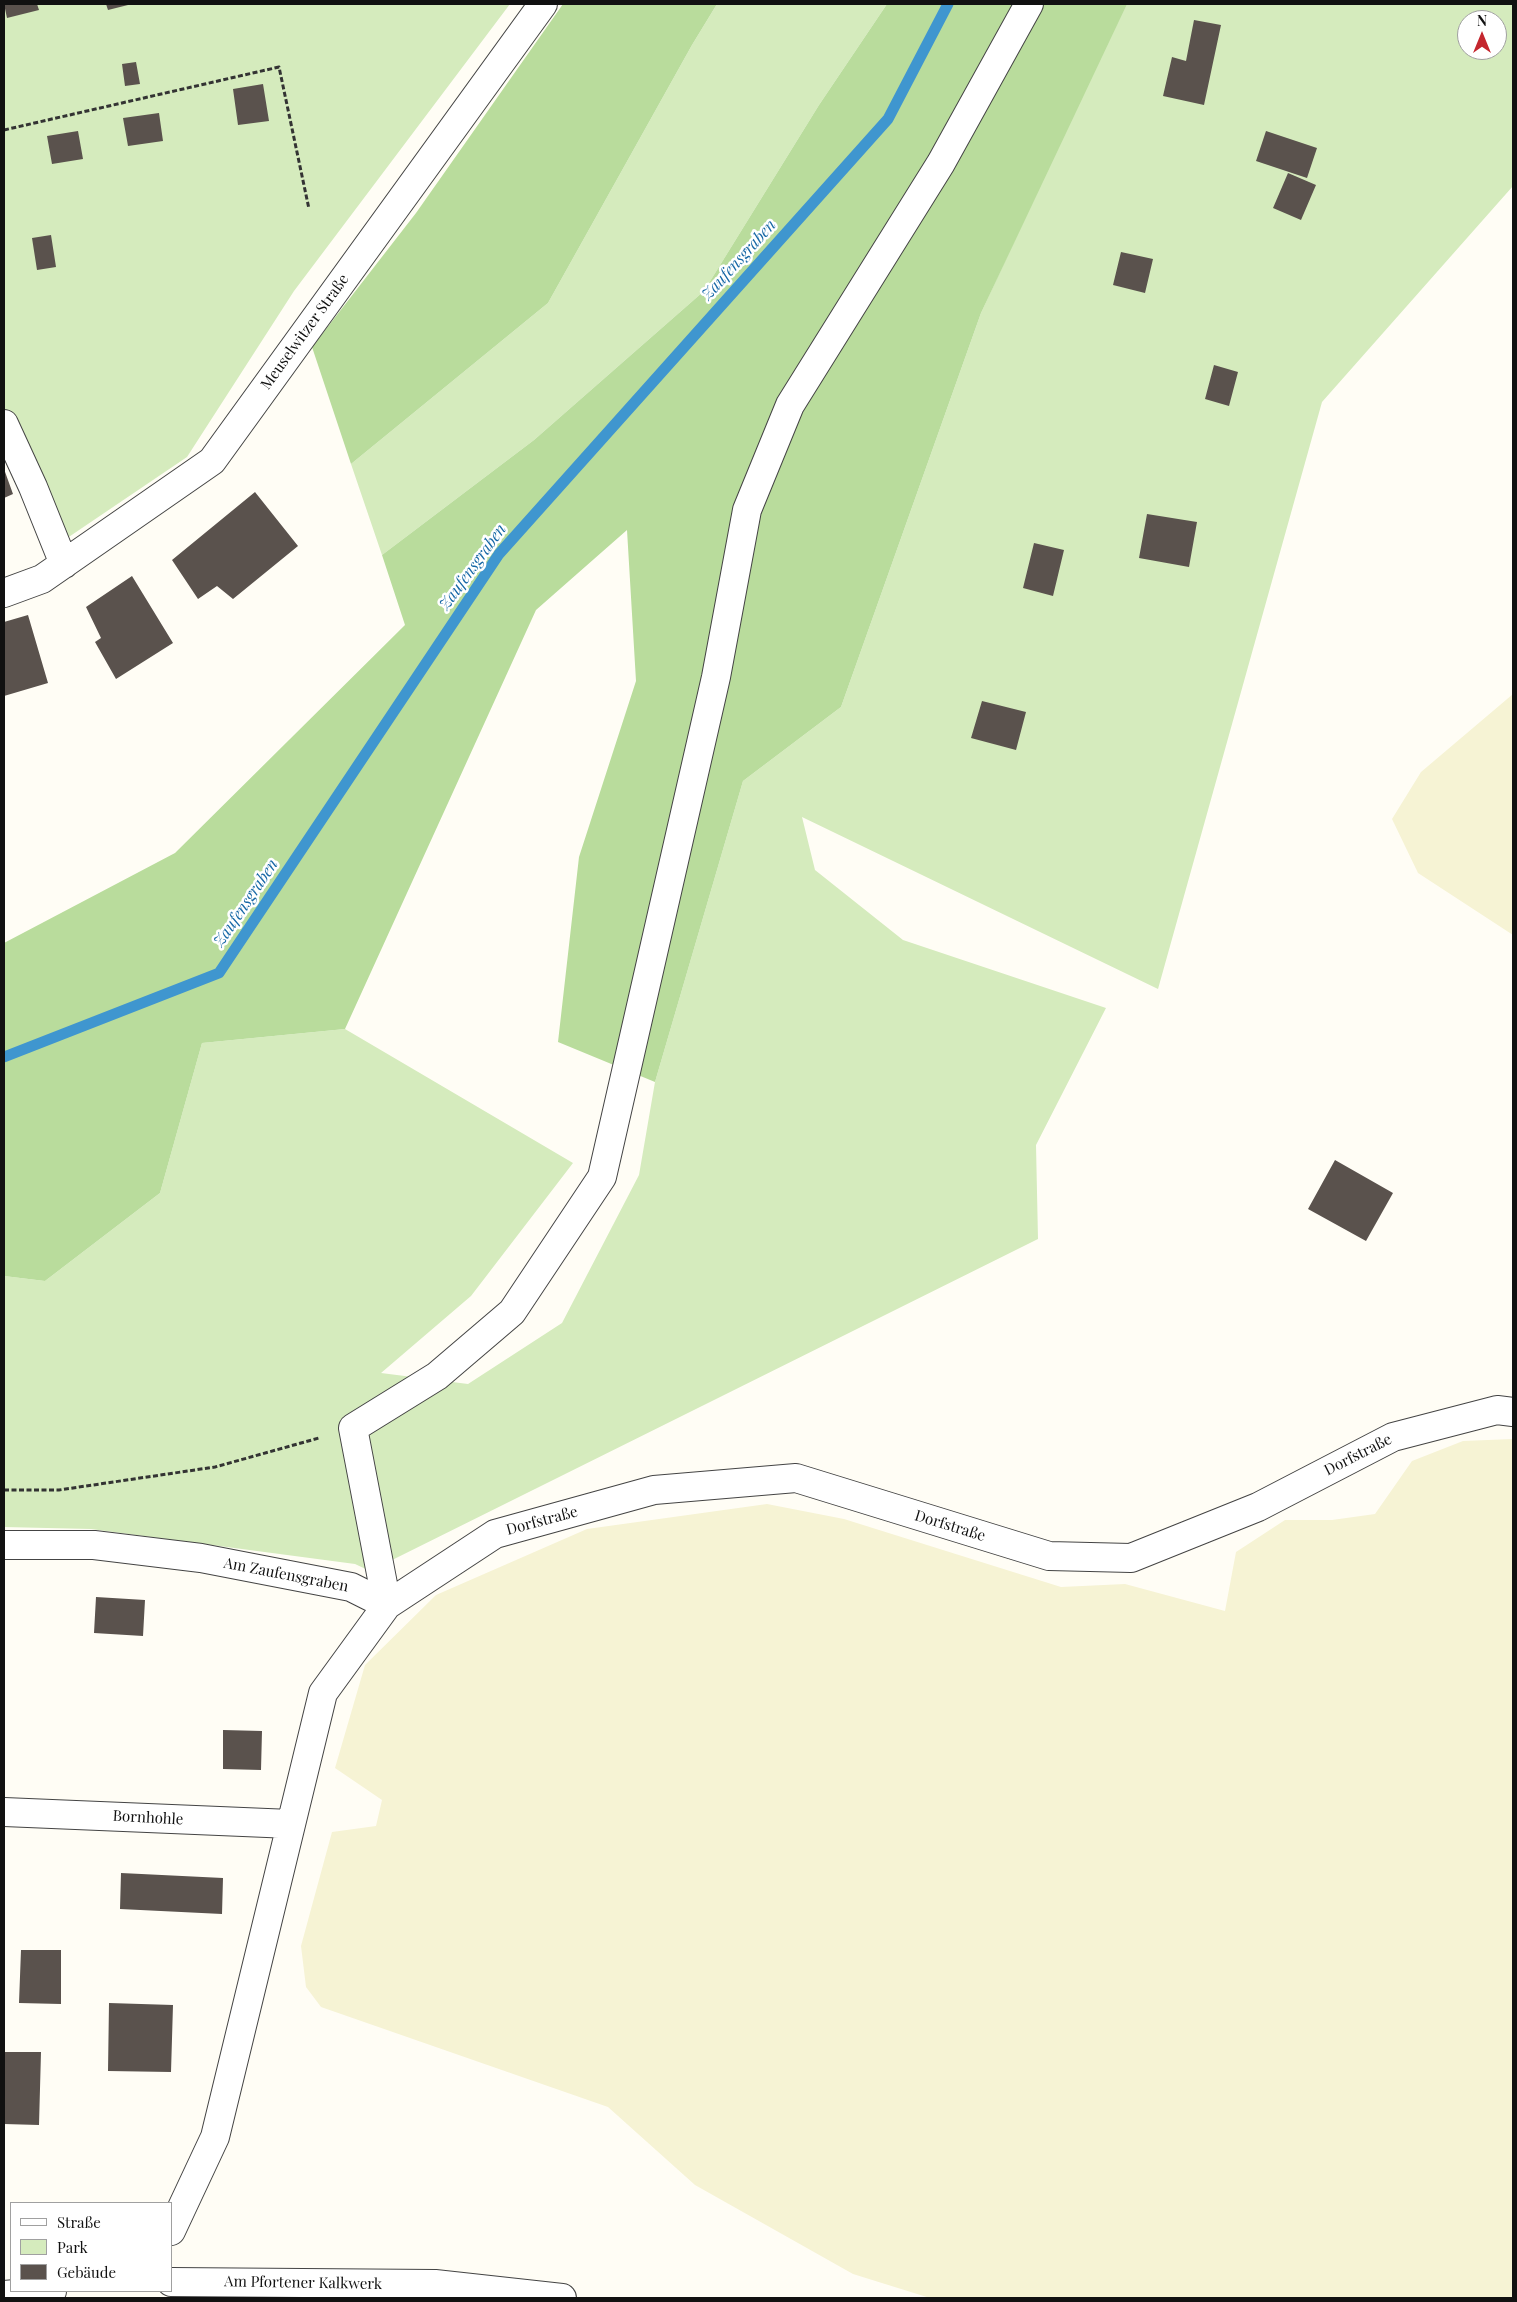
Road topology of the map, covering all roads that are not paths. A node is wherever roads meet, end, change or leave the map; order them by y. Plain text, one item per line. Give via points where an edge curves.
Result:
1 (543, 4) edge
2 (1029, 4) edge
3 (4, 424) edge
4 (64, 564) junction
5 (4, 593) edge
6 (1513, 1412) edge
7 (4, 1545) edge
8 (387, 1605) junction
9 (4, 1812) edge
10 (292, 1824) junction
11 (172, 2229) edge
12 (172, 2282) edge
13 (434, 2291) edge
14 (40, 2292) edge
15 (4, 2295) edge
16 (562, 2298) edge

1 - 4 street, Meuselwitzer Straße via 212,460
2 - 8 street via 941,163 790,405 747,510 716,677 602,1177 512,1312 437,1376 353,1428
3 - 4 street
4 - 5 street, Meuselwitzer Straße via 42,579
6 - 8 street, Dorfstraße via 1497,1410 1392,1437 1258,1507 1131,1558 1049,1556 796,1478 654,1490 495,1534
7 - 8 street, Am Zaufensgraben via 94,1545 200,1558 351,1587
8 - 10 street via 323,1693
9 - 10 street, Bornhohle
10 - 11 street via 216,2137
12 - 13 street, Am Pfortener Kalkwerk
13 - 16 street, Am Pfortener Kalkwerk
14 - 15 street

